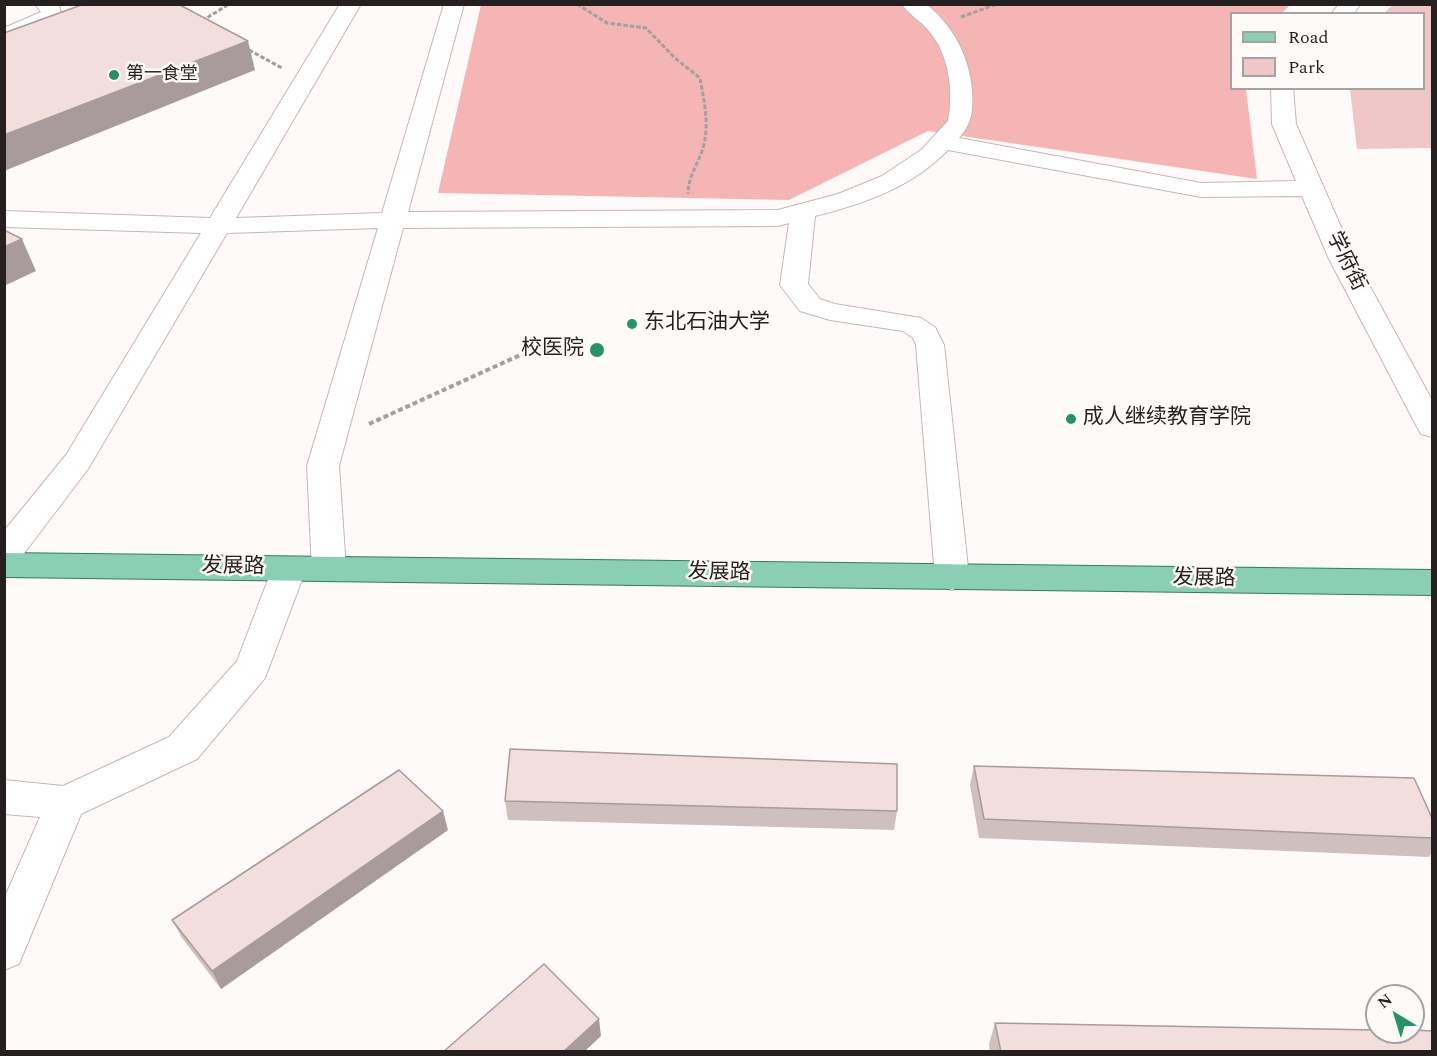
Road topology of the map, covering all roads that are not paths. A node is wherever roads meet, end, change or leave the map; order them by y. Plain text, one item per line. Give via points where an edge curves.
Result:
1 (351, 4) edge
2 (454, 4) edge
3 (912, 4) edge
4 (75, 12) edge
5 (43, 14) edge
6 (4, 36) edge
7 (1282, 90) edge
8 (942, 142) junction
9 (1311, 188) junction
10 (803, 212) junction
11 (4, 219) edge
12 (393, 220) junction
13 (218, 226) junction
14 (1432, 427) edge
15 (4, 555) edge
16 (4, 565) edge
17 (289, 569) junction
18 (329, 569) junction
19 (952, 577) junction
20 (1432, 583) edge
21 (4, 797) edge
22 (66, 803) junction
23 (4, 950) edge

1 - 13 street
2 - 12 street
3 - 8 street via 927,14 949,41 960,73 960,121
4 - 5 street
5 - 6 street
7 - 9 street, 学府街 via 1284,124
8 - 9 street via 1201,190
8 - 10 street via 934,153 889,182
9 - 14 street, 学府街 via 1342,259
10 - 12 street via 778,218
10 - 19 street via 794,285 810,305 830,312 911,324 925,333 931,357
11 - 13 street
12 - 13 street
12 - 18 street via 323,466
13 - 15 street via 77,462
16 - 17 main road, 发展路
17 - 18 main road, 发展路
17 - 22 street via 252,668 183,748
18 - 19 main road, 发展路
19 - 20 main road, 发展路
21 - 22 street
22 - 23 street

